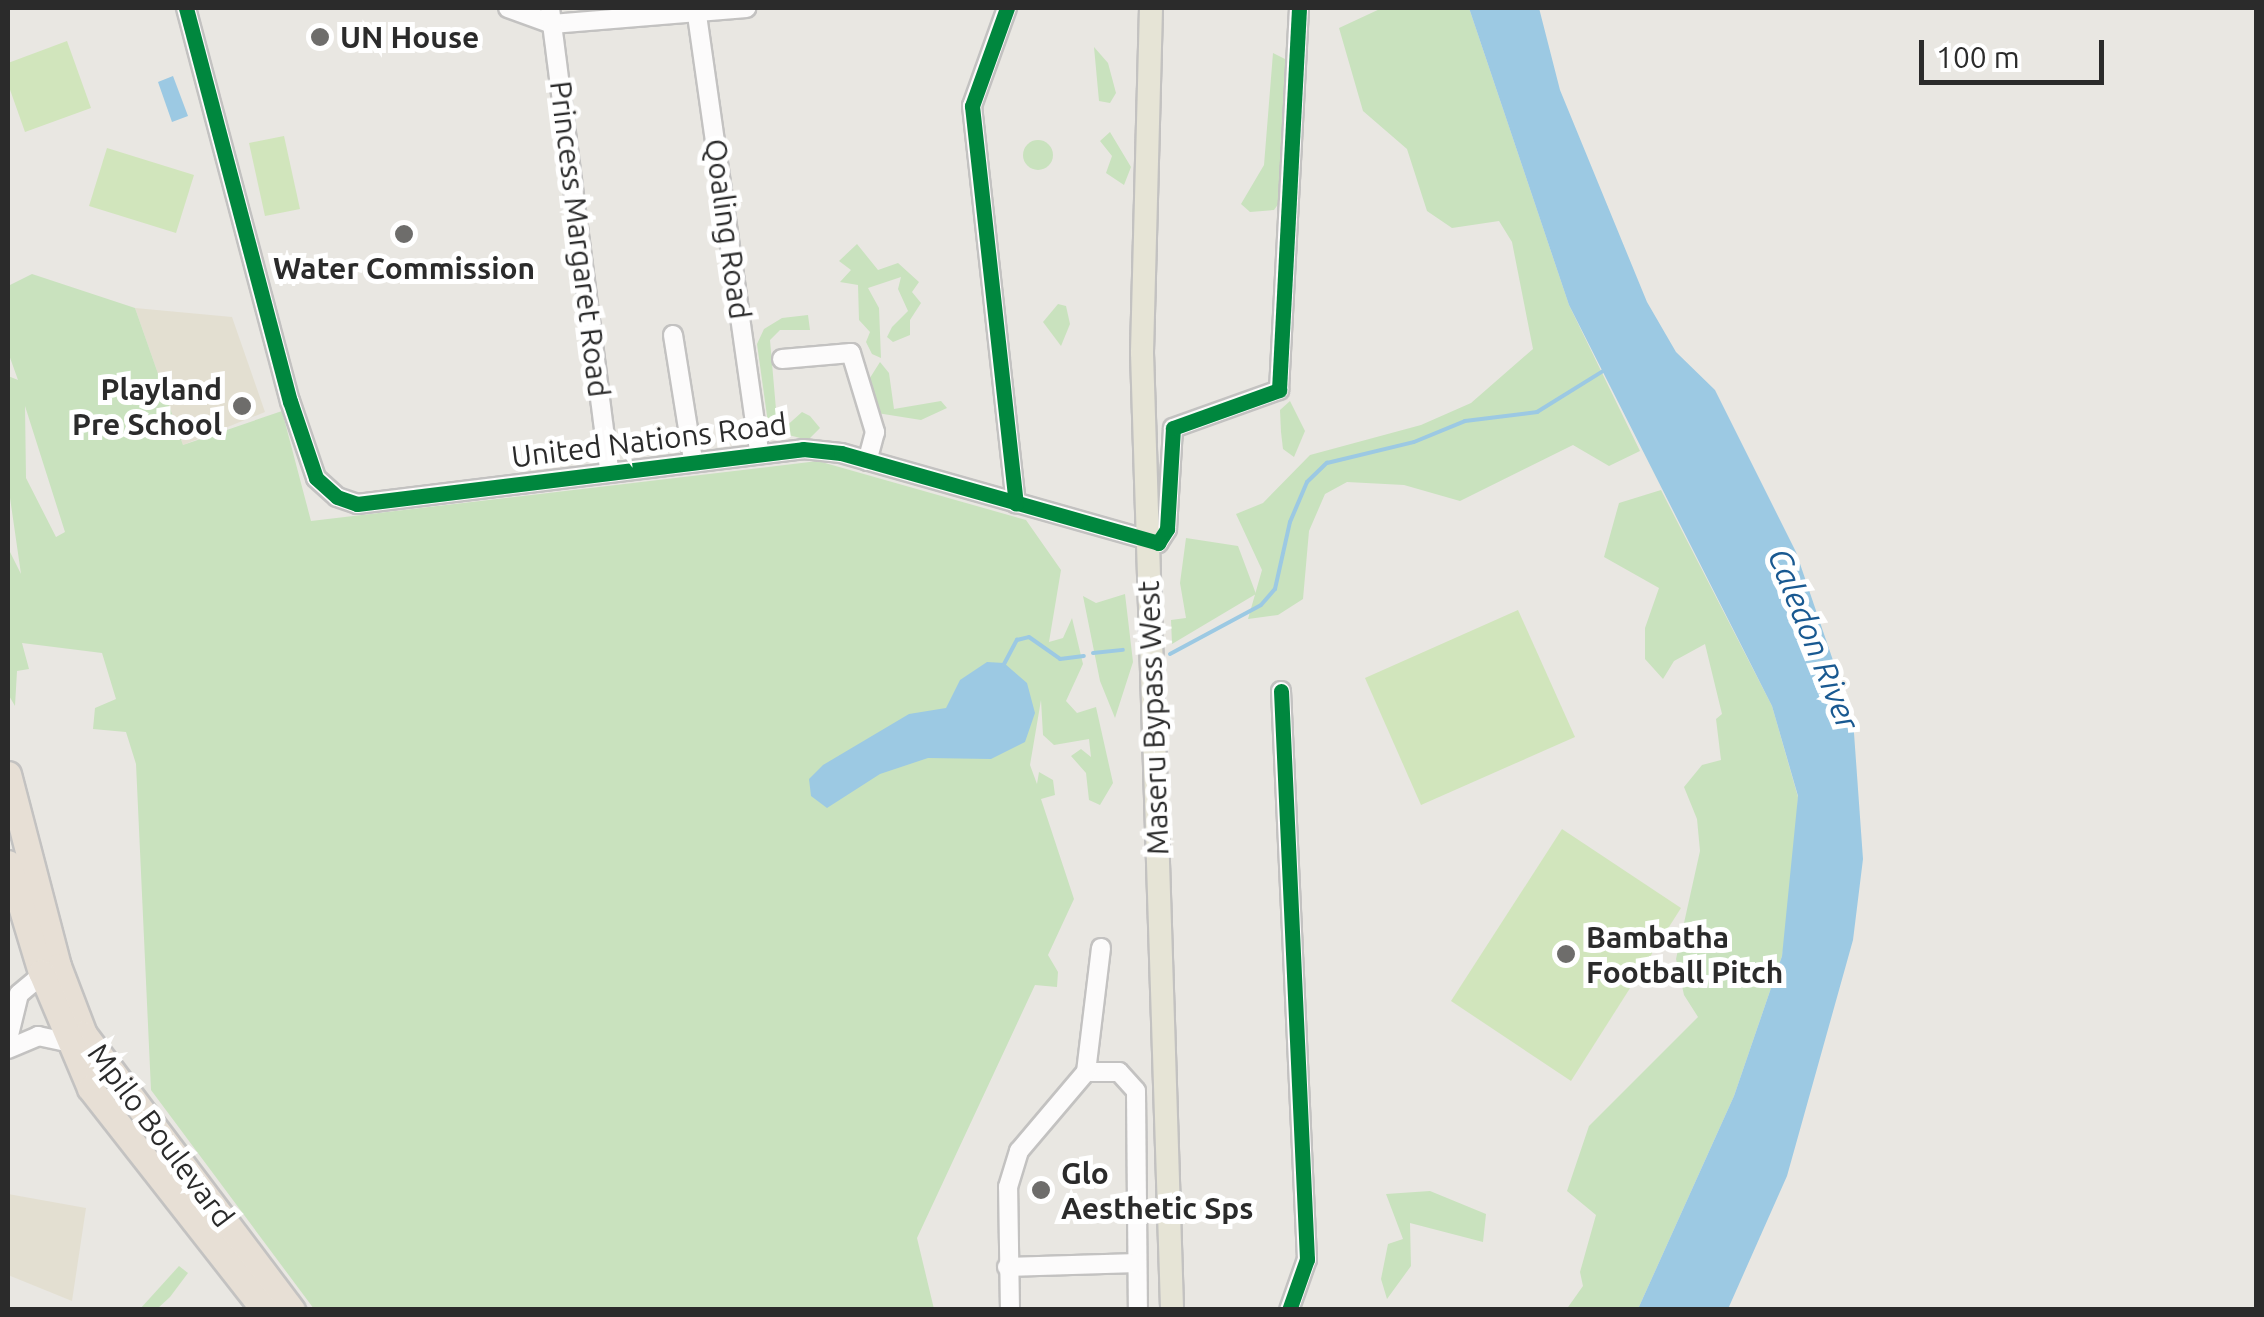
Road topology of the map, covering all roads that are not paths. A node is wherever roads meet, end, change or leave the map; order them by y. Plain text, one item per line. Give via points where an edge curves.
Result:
1 (186, 8) edge
2 (508, 8) edge
3 (746, 8) edge
4 (1007, 8) edge
5 (1151, 8) edge
6 (1299, 8) edge
7 (697, 10) edge
8 (551, 16) edge
9 (673, 336) dead end
10 (782, 359) dead end
11 (759, 451) junction
12 (692, 460) junction
13 (867, 461) junction
14 (610, 471) junction
15 (1016, 504) junction
16 (1149, 543) junction
17 (1281, 692) dead end
18 (8, 774) edge
19 (8, 863) edge
20 (1101, 948) dead end
21 (50, 969) junction
22 (8, 1040) edge
23 (67, 1042) junction
24 (8, 1049) edge
25 (1086, 1072) junction
26 (1137, 1263) junction
27 (1007, 1267) junction
28 (264, 1310) edge
29 (292, 1310) edge
30 (1010, 1310) edge
31 (1138, 1310) edge
32 (1172, 1310) edge
33 (1289, 1310) edge

1 - 14 street, United Nations Road via 290,401 324,488 358,504
2 - 8 street
3 - 7 street
4 - 15 street via 972,106
5 - 16 main road, Maseru Bypass West via 1142,354
6 - 16 street via 1279,390 1173,428 1166,530 1158,543
7 - 8 street
7 - 11 street, Qoaling Road
8 - 14 street, Princess Margaret Road
9 - 12 street
10 - 13 street via 851,353 875,432
11 - 12 street, United Nations Road
11 - 13 street, United Nations Road via 802,449
12 - 14 street, United Nations Road
13 - 15 street, United Nations Road
15 - 16 street, United Nations Road
16 - 32 main road, Maseru Bypass West
17 - 33 street via 1307,1259
18 - 21 highway, Mpilo Boulevard
19 - 21 highway, Mpilo Boulevard
20 - 25 street
21 - 22 street via 19,994
21 - 23 highway, Mpilo Boulevard
21 - 29 highway, Mpilo Boulevard via 109,1072
23 - 24 street via 38,1036
23 - 28 highway, Mpilo Boulevard via 90,1088
25 - 26 street via 1119,1072 1136,1090
25 - 27 street via 1019,1151 1008,1187
26 - 27 street
26 - 31 street
27 - 30 street

